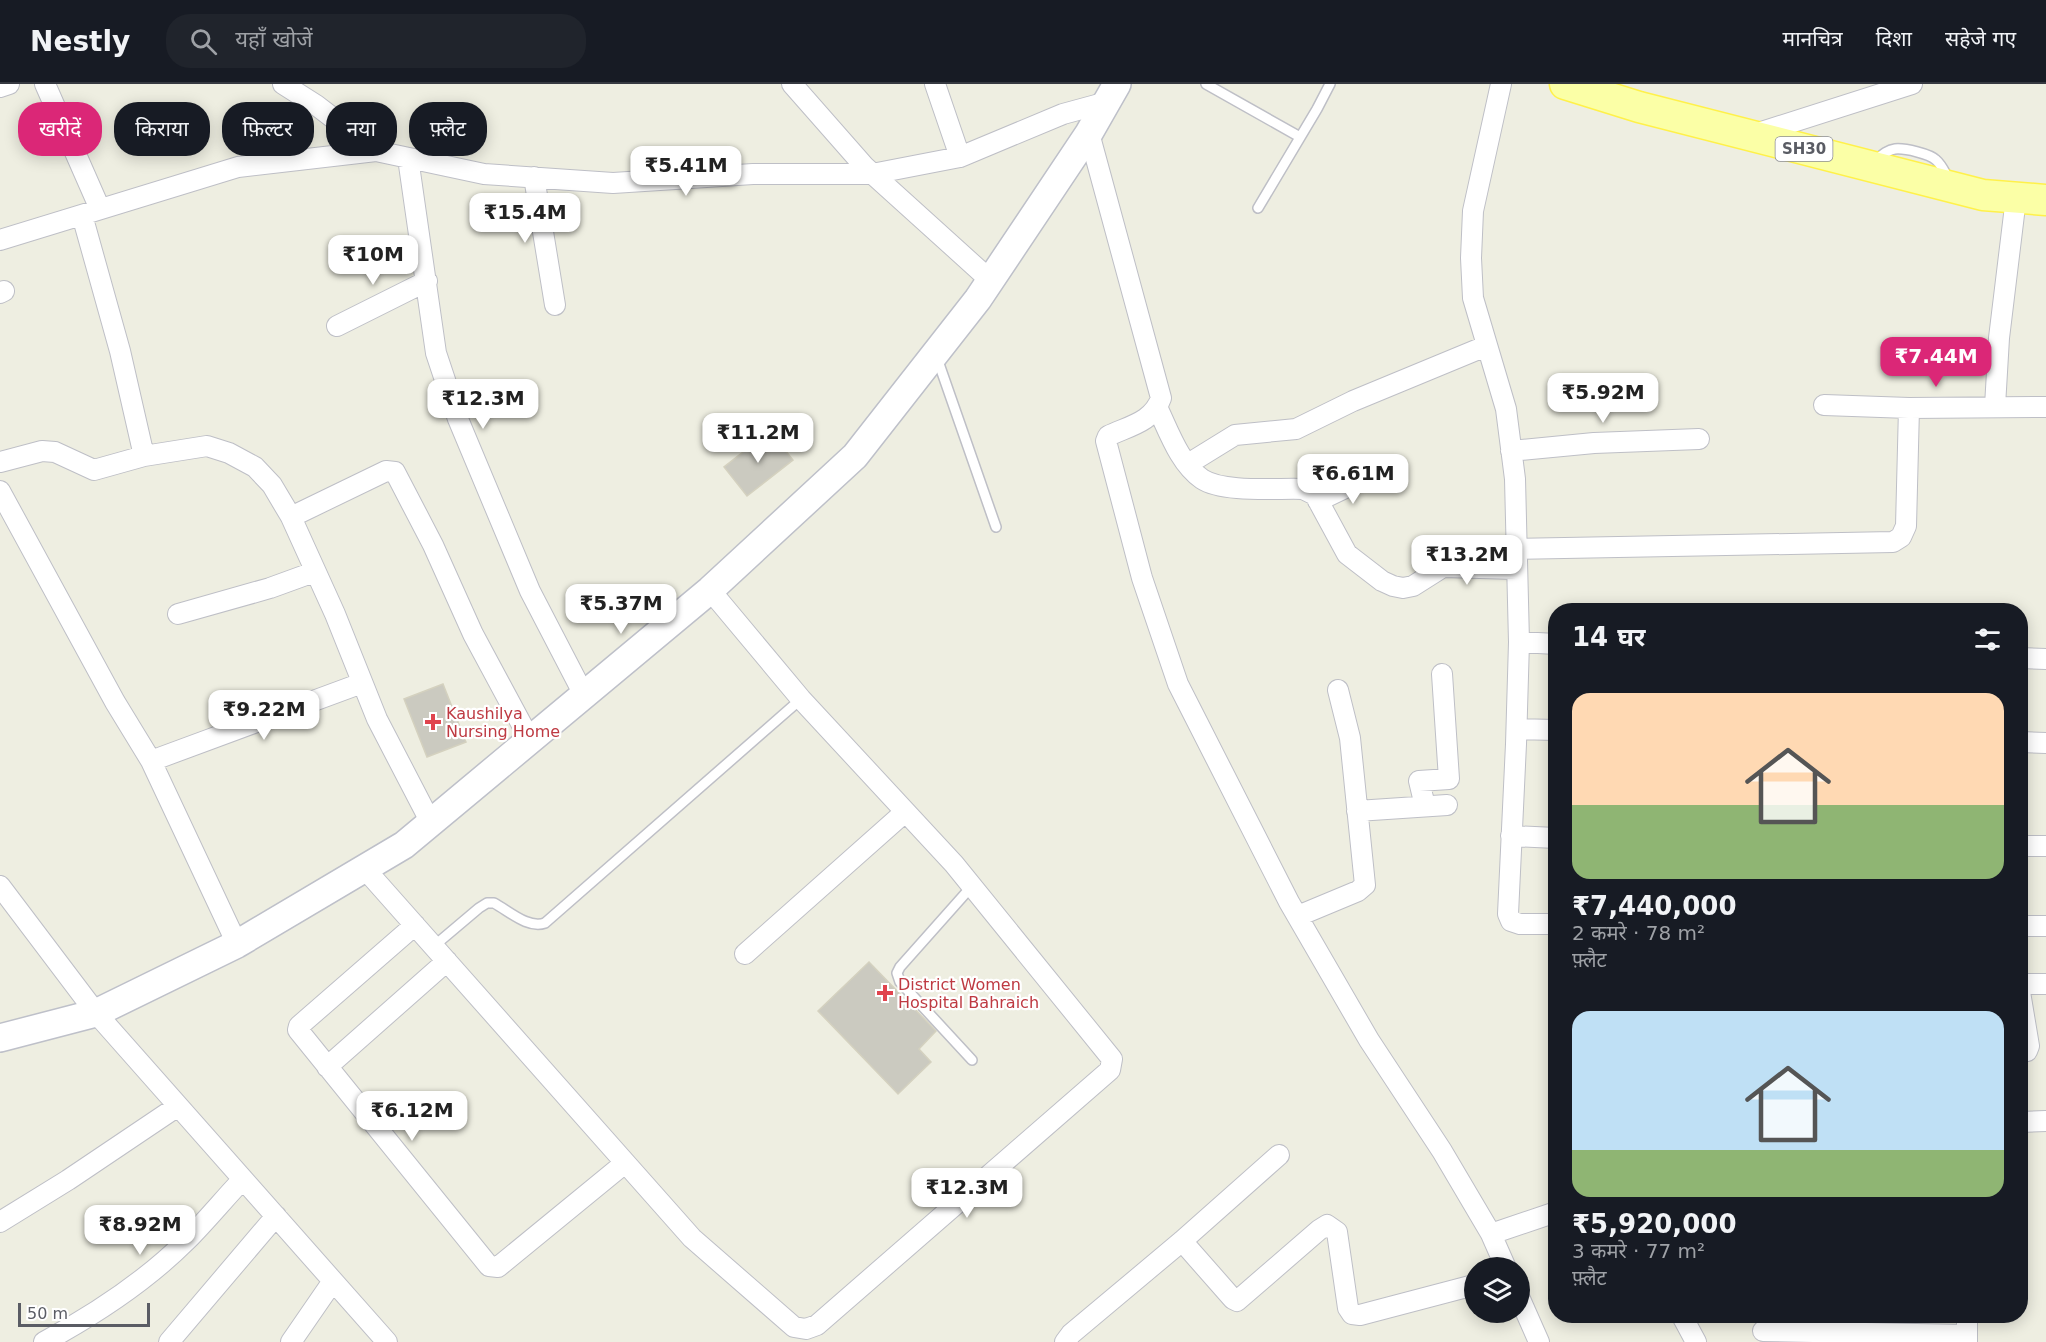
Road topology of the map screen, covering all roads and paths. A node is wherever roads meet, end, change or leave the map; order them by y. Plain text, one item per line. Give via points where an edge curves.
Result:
1 (9, 84) edge
2 (45, 84) edge
3 (283, 84) edge
4 (792, 84) edge
5 (935, 84) edge
6 (1206, 84) edge
7 (1330, 84) edge
8 (1502, 84) edge
9 (1565, 84) edge
10 (1912, 84) edge
11 (0, 87) edge
12 (1112, 93) edge
13 (326, 113) edge
14 (1089, 133) junction
15 (1749, 136) junction
16 (1300, 137) junction
17 (333, 156) edge
18 (397, 156) edge
19 (408, 158) junction
20 (960, 158) junction
21 (872, 174) junction
22 (534, 177) junction
23 (2016, 198) junction
24 (2046, 200) edge
25 (1258, 208) dead end
26 (91, 212) junction
27 (0, 240) edge
28 (990, 280) junction
29 (427, 281) junction
30 (555, 305) dead end
31 (337, 326) dead end
32 (1486, 346) junction
33 (935, 353) junction
34 (1824, 405) dead end
35 (1995, 406) junction
36 (2046, 407) edge
37 (1909, 408) junction
38 (1158, 409) junction
39 (1699, 439) dead end
40 (1511, 451) junction
41 (144, 456) junction
42 (0, 462) edge
43 (1188, 464) junction
44 (1372, 475) dead end
45 (0, 491) edge
46 (1318, 501) junction
47 (291, 517) junction
48 (996, 527) dead end
49 (1516, 559) junction
50 (314, 572) junction
51 (710, 590) junction
52 (178, 614) dead end
53 (1519, 642) junction
54 (1548, 644) edge
55 (2028, 658) edge
56 (2046, 659) edge
57 (1442, 674) dead end
58 (362, 683) junction
59 (1338, 690) dead end
60 (584, 695) junction
61 (801, 699) junction
62 (1517, 729) junction
63 (1548, 730) edge
64 (530, 740) junction
65 (2028, 742) edge
66 (2046, 743) edge
67 (151, 761) junction
68 (1447, 805) dead end
69 (1425, 806) junction
70 (1357, 811) junction
71 (905, 812) junction
72 (431, 823) junction
73 (1512, 836) junction
74 (1548, 837) edge
75 (2028, 846) edge
76 (2046, 846) edge
77 (365, 869) junction
78 (0, 886) edge
79 (972, 886) junction
80 (1298, 916) junction
81 (1548, 924) edge
82 (415, 926) junction
83 (2028, 926) edge
84 (2046, 926) edge
85 (237, 945) junction
86 (434, 946) junction
87 (746, 954) dead end
88 (447, 962) junction
89 (2028, 984) edge
90 (2046, 984) edge
91 (96, 1013) junction
92 (0, 1038) edge
93 (972, 1060) dead end
94 (327, 1067) junction
95 (178, 1106) junction
96 (2046, 1121) edge
97 (2028, 1122) edge
98 (1279, 1155) dead end
99 (625, 1163) junction
100 (243, 1179) junction
101 (1548, 1215) edge
102 (276, 1216) junction
103 (0, 1222) edge
104 (1491, 1234) junction
105 (1182, 1241) junction
106 (1501, 1257) edge
107 (333, 1281) junction
108 (1464, 1289) edge
109 (1530, 1322) edge
110 (1686, 1323) edge
111 (1869, 1324) edge
112 (1763, 1331) dead end
113 (1967, 1331) edge
114 (802, 1336) edge
115 (44, 1342) edge
116 (169, 1342) edge
117 (291, 1342) edge
118 (387, 1342) edge
119 (1065, 1342) edge
120 (1539, 1342) edge
121 (1696, 1342) edge

1 - 11 street
2 - 26 street
3 - 13 street
4 - 21 street
5 - 20 street
6 - 16 lane
7 - 16 lane
8 - 32 street via 1473,211 1473,298
9 - 15 main road, SH30
10 - 15 street
12 - 14 main road
12 - 20 street
14 - 28 main road
14 - 38 street via 1161,398
15 - 23 main road, SH30 via 1983,195
16 - 25 lane
17 - 26 street via 238,167
18 - 19 street
19 - 22 street via 484,174
19 - 29 street
20 - 21 street
21 - 22 street via 753,174 613,183
21 - 28 street
22 - 30 street
23 - 24 main road, SH30
23 - 35 street
26 - 27 street
26 - 41 street
28 - 33 main road
29 - 31 street
29 - 60 street via 436,353 458,419 530,591
32 - 40 street via 1506,409
32 - 43 street via 1296,429 1235,435
33 - 48 lane
33 - 51 main road via 855,456
34 - 37 street
35 - 36 street
35 - 37 street
37 - 49 street via 1906,526 1901,537 1893,542
38 - 43 street
38 - 80 street via 1151,417 1108,436 1106,441 1142,578 1178,684
39 - 40 street
40 - 49 street
41 - 42 street via 94,470 55,452 42,451
41 - 47 street via 207,446 229,453 255,467 272,485
43 - 46 street via 1210,483 1225,487 1303,489
44 - 46 street
45 - 67 street
46 - 49 street via 1347,554 1393,586 1413,586 1443,567
47 - 50 street
47 - 64 street via 386,471 395,472 434,545 473,634
49 - 53 street
50 - 52 street
50 - 58 street
51 - 60 main road
51 - 61 street
53 - 54 street
53 - 62 street
55 - 56 street
57 - 69 street via 1449,779 1419,781
58 - 67 street
58 - 72 street
59 - 70 street via 1350,738
60 - 64 main road
61 - 71 street
61 - 86 lane via 545,923 531,924 494,903 487,903
62 - 63 street
62 - 73 street
64 - 72 main road
65 - 66 street
67 - 85 street
68 - 69 street
69 - 70 street
70 - 80 street via 1365,885
71 - 79 street
71 - 87 street
72 - 77 main road
73 - 74 street
73 - 81 street via 1508,914 1511,921 1520,924
75 - 76 street
77 - 82 street
77 - 85 main road
78 - 91 street
79 - 93 lane via 897,973 900,982
79 - 114 street via 1113,1059 1113,1064
80 - 104 street via 1369,1040 1442,1150
82 - 86 street
82 - 94 street via 299,1026 300,1034
83 - 84 street
85 - 91 main road
86 - 88 street
88 - 94 street
88 - 99 street
89 - 90 street
91 - 92 main road
91 - 95 street
94 - 99 street via 493,1268
95 - 100 street
95 - 103 street
96 - 97 street
98 - 105 street
99 - 114 street via 692,1238
100 - 102 street
100 - 115 street via 186,1241 152,1270 106,1305
101 - 104 street
102 - 107 street
102 - 116 street
104 - 106 street
105 - 108 street via 1237,1301 1327,1225 1337,1232 1352,1314
105 - 119 street
107 - 117 street
107 - 118 street
109 - 120 street
110 - 121 street
111 - 112 street
111 - 113 street

